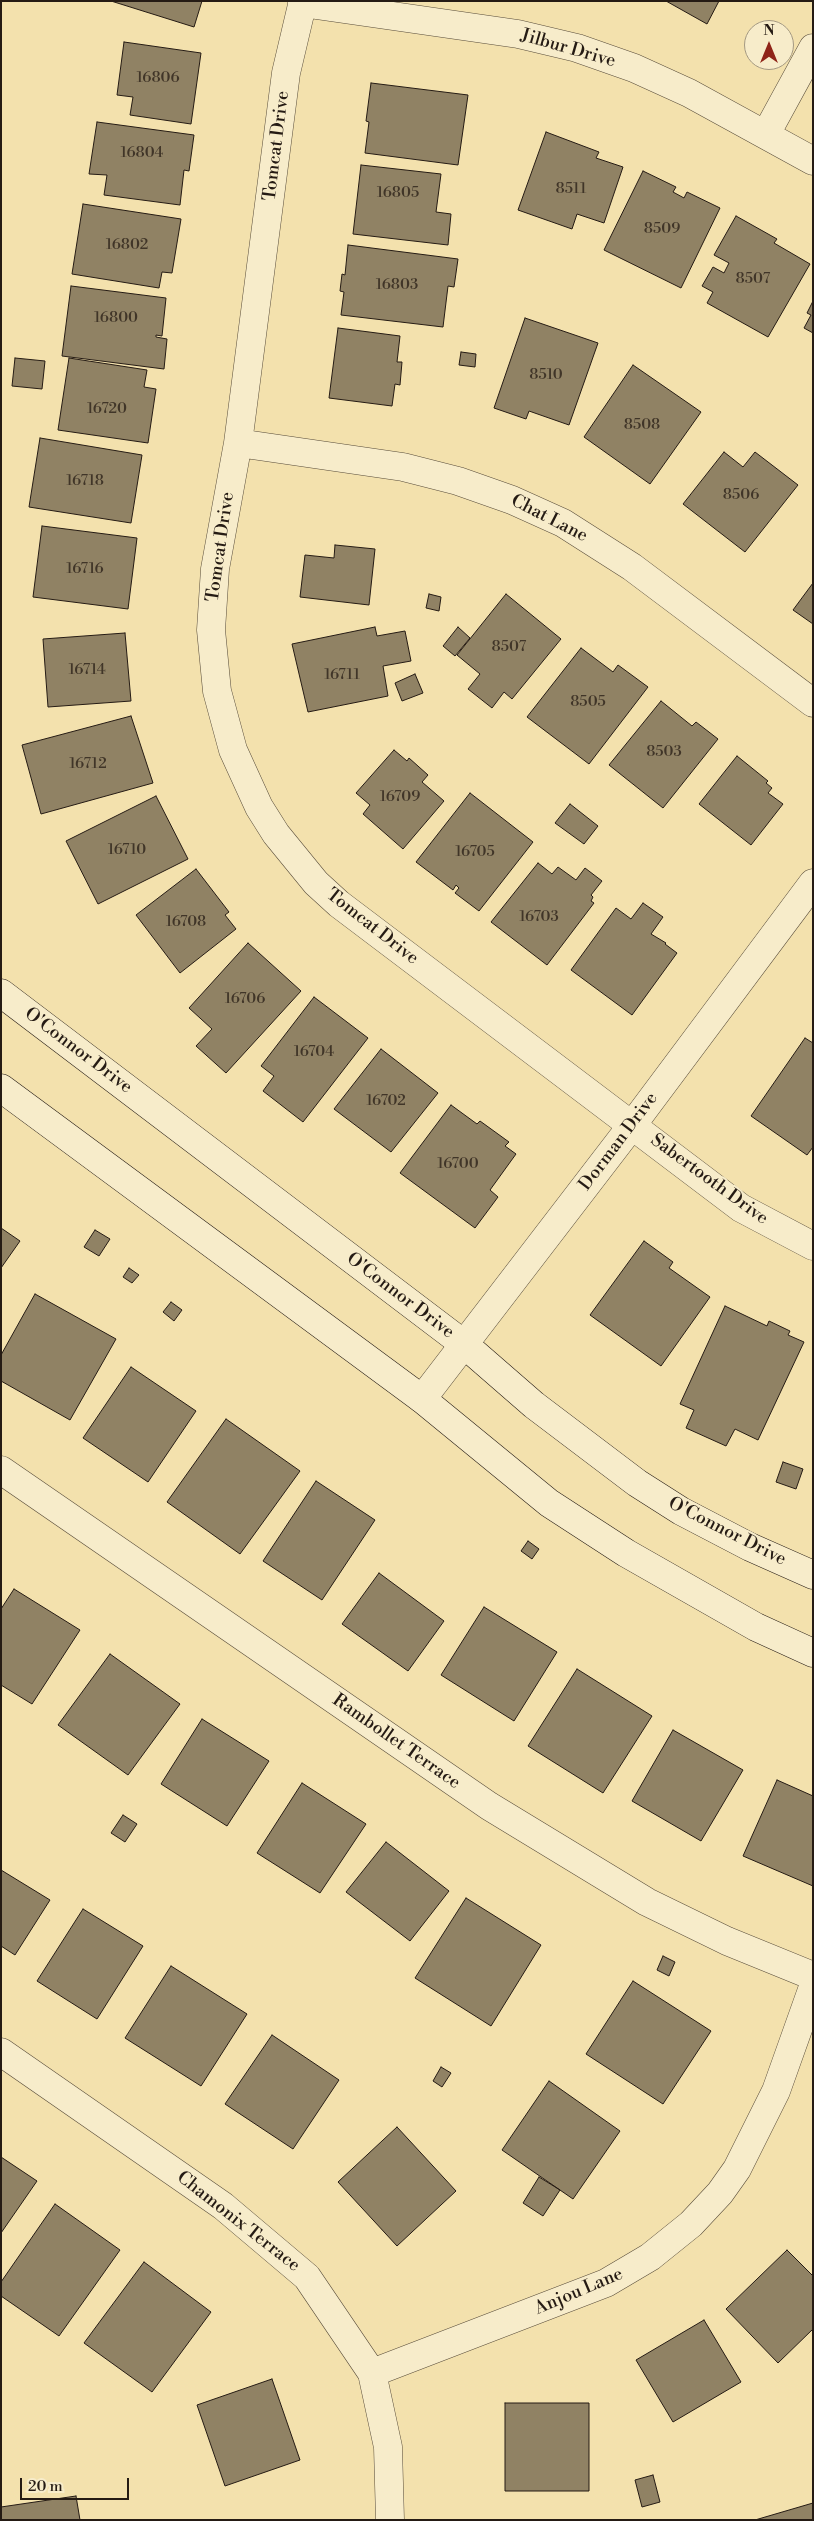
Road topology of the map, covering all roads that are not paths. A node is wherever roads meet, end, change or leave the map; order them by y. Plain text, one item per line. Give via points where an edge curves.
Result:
1 (302, 2) edge
2 (813, 48) edge
3 (766, 134) junction
4 (813, 161) edge
5 (238, 443) junction
6 (813, 703) edge
7 (813, 883) edge
8 (1, 993) edge
9 (1, 1088) edge
10 (633, 1124) junction
11 (813, 1246) edge
12 (465, 1345) junction
13 (422, 1399) junction
14 (1, 1470) edge
15 (813, 1575) edge
16 (813, 1653) edge
17 (813, 1976) edge
18 (813, 1986) edge
19 (1, 2052) edge
20 (372, 2373) junction
21 (390, 2520) edge

1 - 3 street, Jilbur Drive via 518,34 577,48 650,75
1 - 5 street, Tomcat Drive via 286,73
2 - 3 street
3 - 4 street, Jilbur Drive
5 - 6 street, Chat Lane via 403,467 458,481 563,522 632,567
5 - 10 street, Tomcat Drive via 214,569 211,630 217,691 233,750 259,807 276,834 316,883 338,904
7 - 10 street, Dorman Drive
8 - 12 street, O'Connor Drive
9 - 13 street
10 - 11 street, Sabertooth Drive via 741,1208
10 - 12 street, Dorman Drive
12 - 13 street, Dorman Drive
12 - 15 street, O'Connor Drive via 534,1405 637,1483 681,1512
13 - 16 street via 549,1503 603,1538 756,1626
14 - 17 street, Rambollet Terrace via 489,1806 647,1902 727,1941
18 - 20 street, Anjou Lane via 776,2091 737,2169 692,2224 650,2257 606,2284
19 - 20 street, Chamonix Terrace via 223,2206 307,2277
20 - 21 street, Chamonix Terrace via 388,2447

